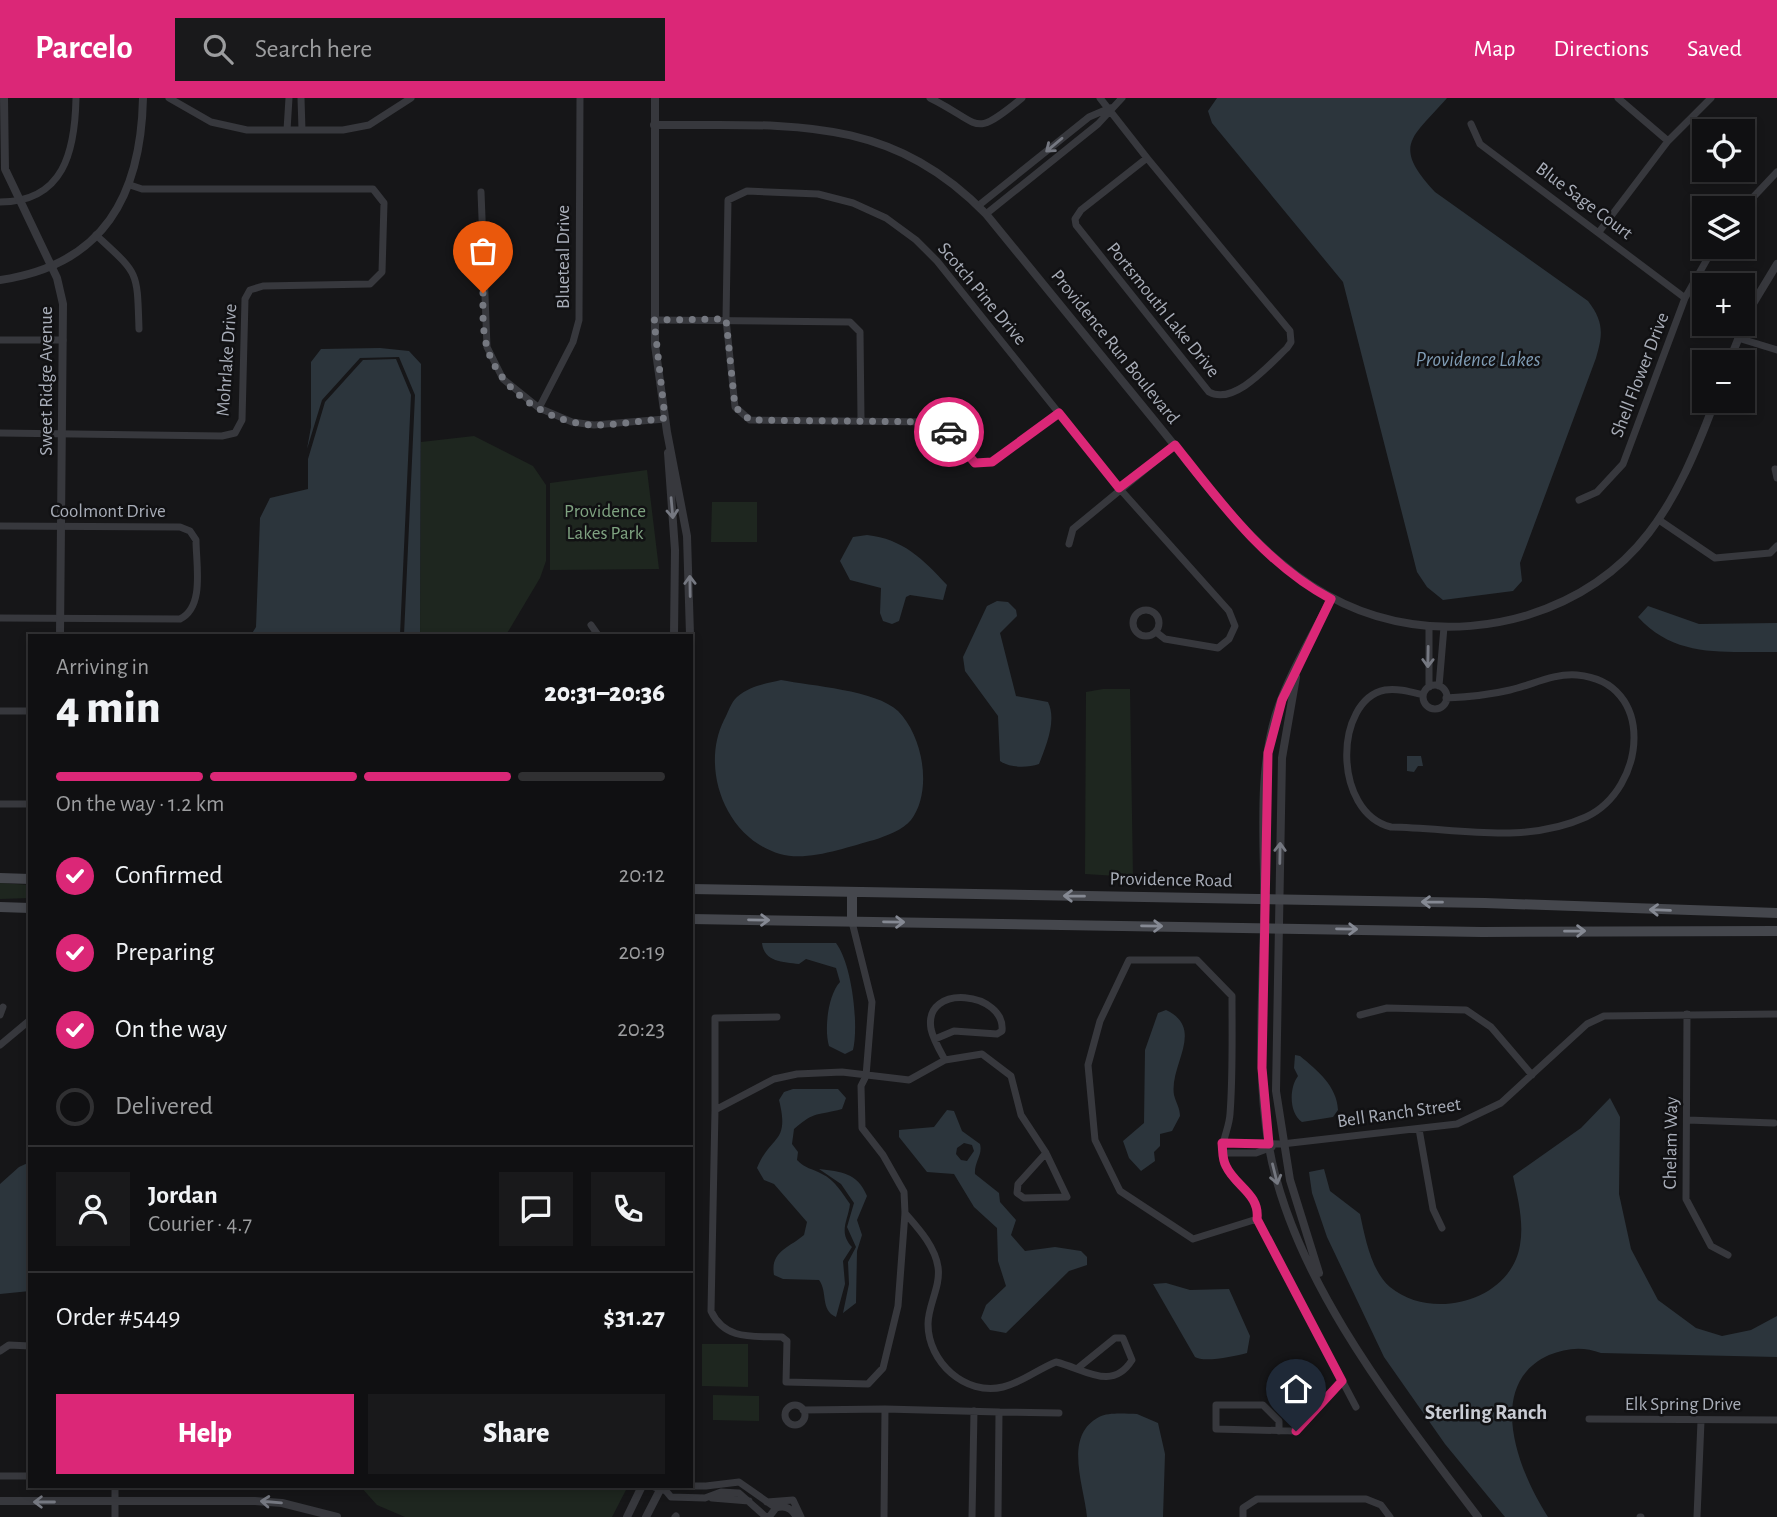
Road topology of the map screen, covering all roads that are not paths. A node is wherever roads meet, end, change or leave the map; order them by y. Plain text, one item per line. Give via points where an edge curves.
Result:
1 (4, 98) edge
2 (76, 98) edge
3 (143, 98) edge
4 (169, 98) edge
5 (411, 98) edge
6 (580, 98) edge
7 (655, 98) edge
8 (930, 98) edge
9 (1022, 98) edge
10 (1100, 98) edge
11 (1122, 98) edge
12 (1618, 98) edge
13 (1711, 98) edge
14 (288, 99) edge
15 (302, 99) edge
16 (1110, 108) junction
17 (1471, 124) dead end
18 (654, 125) junction
19 (287, 130) junction
20 (302, 130) junction
21 (1668, 141) junction
22 (1147, 158) junction
23 (1777, 172) edge
24 (130, 186) junction
25 (481, 192) dead end
26 (1754, 196) edge
27 (0, 202) edge
28 (20, 202) junction
29 (978, 206) junction
30 (986, 214) junction
31 (1599, 232) junction
32 (96, 235) junction
33 (1707, 259) edge
34 (1777, 264) edge
35 (51, 265) junction
36 (0, 280) edge
37 (1685, 298) junction
38 (726, 319) junction
39 (654, 320) junction
40 (139, 329) dead end
41 (1738, 338) junction
42 (0, 340) edge
43 (63, 340) junction
44 (1734, 350) edge
45 (1777, 350) edge
46 (539, 408) junction
47 (1059, 413) junction
48 (1710, 413) edge
49 (665, 418) junction
50 (861, 419) junction
51 (667, 432) junction
52 (0, 433) edge
53 (62, 433) junction
54 (1175, 445) junction
55 (1119, 488) junction
56 (1579, 500) dead end
57 (1659, 520) junction
58 (0, 526) edge
59 (62, 526) junction
60 (1069, 544) dead end
61 (1777, 547) edge
62 (1331, 599) junction
63 (0, 618) edge
64 (61, 619) junction
65 (591, 625) dead end
66 (1429, 626) junction
67 (1444, 627) junction
68 (1156, 632) dead end
69 (60, 634) edge
70 (597, 634) edge
71 (674, 634) edge
72 (690, 634) edge
73 (1302, 657) junction
74 (1439, 686) junction
75 (1429, 687) junction
76 (1423, 695) junction
77 (1446, 698) junction
78 (0, 711) edge
79 (28, 711) edge
80 (0, 804) edge
81 (28, 804) edge
82 (0, 878) edge
83 (28, 879) edge
84 (693, 889) edge
85 (852, 892) junction
86 (1265, 899) junction
87 (1279, 899) junction
88 (0, 907) edge
89 (28, 908) edge
90 (1704, 911) junction
91 (1777, 913) edge
92 (693, 919) edge
93 (852, 922) junction
94 (1264, 928) junction
95 (1279, 928) junction
96 (1703, 930) junction
97 (1777, 931) edge
98 (3, 1007) dead end
99 (1687, 1014) junction
100 (1777, 1014) edge
101 (0, 1015) edge
102 (1360, 1015) dead end
103 (777, 1017) dead end
104 (28, 1022) edge
105 (935, 1038) junction
106 (0, 1045) edge
107 (945, 1060) junction
108 (1532, 1075) junction
109 (866, 1076) junction
110 (715, 1110) junction
111 (1687, 1120) junction
112 (1774, 1123) dead end
113 (1419, 1129) junction
114 (1222, 1143) junction
115 (1282, 1144) junction
116 (1269, 1146) junction
117 (1046, 1153) junction
118 (1223, 1153) junction
119 (905, 1213) junction
120 (1257, 1219) junction
121 (1442, 1228) dead end
122 (1728, 1255) dead end
123 (1329, 1297) junction
124 (28, 1346) edge
125 (0, 1351) edge
126 (1078, 1368) junction
127 (1342, 1381) junction
128 (1356, 1407) dead end
129 (885, 1409) junction
130 (803, 1410) dead end
131 (974, 1411) junction
132 (999, 1412) junction
133 (1059, 1413) dead end
134 (1589, 1419) dead end
135 (1777, 1420) edge
136 (1701, 1421) junction
137 (1279, 1431) junction
138 (0, 1476) edge
139 (28, 1476) edge
140 (693, 1487) edge
141 (115, 1488) edge
142 (641, 1488) edge
143 (667, 1488) edge
144 (0, 1501) edge
145 (115, 1501) junction
146 (767, 1502) junction
147 (776, 1508) junction
148 (115, 1517) edge
149 (337, 1517) edge
150 (626, 1517) edge
151 (646, 1517) edge
152 (767, 1517) edge
153 (799, 1517) edge
154 (884, 1517) edge
155 (972, 1517) edge
156 (998, 1517) edge
157 (1243, 1517) edge
158 (1390, 1517) edge
159 (1478, 1517) edge
160 (1698, 1517) edge

1 - 28 street, Sweet Ridge Avenue via 4,164
2 - 28 street via 74,144 64,168 39,194
3 - 24 street via 141,145
4 - 19 street via 211,122 247,130
5 - 20 street via 369,125
6 - 46 street, Blueteal Drive via 579,320 573,342
7 - 18 street
8 - 9 street via 983,126
10 - 16 street, Portsmouth Lake Drive
11 - 16 street
12 - 21 street
13 - 21 street
14 - 15 street
14 - 19 street
15 - 20 street
16 - 22 street, Portsmouth Lake Drive
16 -> 29 street via 1089,117
16 - 30 street via 1098,124
17 - 31 street, Blue Sage Court via 1480,144
18 - 29 street, Providence Run Boulevard via 795,126 854,135 919,161
18 - 39 street
19 - 20 street
21 - 31 street
22 - 22 street, Portsmouth Lake Drive via 1290,331 1287,348 1232,395 1217,397 1209,392 1076,225 1081,210
23 - 26 street
24 - 32 street
24 - 53 street, Mohrlake Drive via 373,189 384,203 382,272 370,284 250,290 245,299 242,420 235,433
25 - 46 street via 487,348 503,379
27 - 28 street
28 - 35 street, Sweet Ridge Avenue
29 - 30 street, Providence Run Boulevard
30 - 54 street, Providence Run Boulevard
31 - 37 street, Blue Sage Court
32 - 35 street
32 - 40 street via 132,268
33 - 37 street, Shell Flower Drive
34 - 41 street
35 - 36 street
35 - 43 street, Sweet Ridge Avenue via 61,292
37 - 56 street, Shell Flower Drive via 1623,464 1597,492
38 - 39 street
38 - 47 street, Scotch Pine Drive via 728,200 747,191 818,194 853,203 886,218 937,261
38 - 50 street, Scotch Pine Drive via 735,407 750,420
38 - 50 street via 850,322 860,332
39 - 49 street
41 - 44 street
41 - 45 street
42 - 43 street
43 - 53 street, Sweet Ridge Avenue
46 - 49 street via 564,420 594,425
47 - 50 street, Scotch Pine Drive via 992,462 984,463 975,463 950,433 933,422
47 - 55 street, Scotch Pine Drive
48 - 57 street, Providence Run Boulevard via 1682,484
49 - 51 street
51 -> 71 street via 675,550
72 -> 51 street via 687,536
52 - 53 street
53 - 59 street, Sweet Ridge Avenue
54 - 55 street
54 - 62 street, Providence Run Boulevard via 1267,552
55 - 60 street via 1073,529
55 - 68 street, Scotch Pine Drive via 1229,611 1235,626 1218,648 1165,639
57 - 61 street via 1715,558 1770,553
57 - 67 street, Providence Run Boulevard via 1617,565 1566,599 1511,620
58 - 59 street, Coolmont Drive
59 - 64 street, Sweet Ridge Avenue
59 - 64 street, Coolmont Drive via 180,527 196,540 196,579 195,605 190,615 180,619
62 - 66 street, Providence Run Boulevard via 1375,616
62 - 73 street
63 - 64 street, Coolmont Drive
64 - 69 street, Sweet Ridge Avenue
65 - 70 street
66 - 67 street, Providence Run Boulevard
66 -> 75 street
67 - 74 street
73 - 86 street via 1269,743
87 -> 73 street via 1283,746
74 - 75 street
74 - 77 street
75 - 76 street
76 - 77 street via 1433,709
76 - 77 street via 1385,690 1363,703 1356,716 1348,752 1349,780 1361,809 1375,822 1391,827 1520,834 1588,816 1605,806 1624,781 1634,746 1634,724 1623,700 1598,680 1564,675 1488,695
78 - 79 street
80 - 81 street
82 - 83 main road
84 - 85 main road, Providence Road
86 -> 85 main road, Providence Road
85 - 93 main road
86 - 87 main road, Providence Road
86 - 94 street
90 -> 87 main road, Providence Road
87 - 95 street
88 - 89 main road
90 - 91 main road, Providence Road
90 - 96 main road
92 -> 93 main road
93 -> 94 main road
93 - 109 street via 873,1002
94 - 95 main road
94 - 116 street via 1262,1068
95 -> 96 main road
95 - 115 street via 1275,1068
96 - 97 main road
98 - 101 street
99 - 100 street, Bell Ranch Street
99 - 108 street, Bell Ranch Street via 1604,1016 1587,1024
99 - 111 street, Chelam Way
102 - 108 street via 1387,1007 1466,1010 1491,1027
103 - 110 street via 715,1018
104 - 106 street
105 - 105 street via 930,1028 934,1011 946,998 961,996 988,1005 996,1010 1003,1027 997,1034 954,1031
105 - 107 street
107 - 109 street via 909,1080
107 - 117 street via 982,1054 1010,1076 1021,1115
108 - 113 street, Bell Ranch Street via 1501,1103 1478,1116
109 - 110 street via 818,1071 774,1079
109 - 119 street via 861,1086 862,1128 904,1192
110 - 119 street via 711,1311 734,1335 782,1336 787,1341 786,1382 868,1384 883,1368 898,1306
111 - 112 street
111 - 122 street, Chelam Way via 1686,1199 1711,1246
113 - 115 street, Bell Ranch Street
113 - 121 street via 1433,1209
114 - 116 street
114 - 118 street
114 - 120 street via 1230,1116 1233,996 1197,960 1129,960 1100,1021 1088,1065 1095,1140 1120,1191 1193,1239
115 - 116 street, Bell Ranch Street
115 - 123 street via 1298,1215
116 - 118 street via 1256,1153
116 -> 123 street via 1290,1220
117 - 117 street via 1018,1184 1017,1193 1024,1198 1067,1197
118 - 120 street via 1227,1169 1250,1192
119 - 126 street via 923,1234 937,1263 929,1345 950,1374 989,1389 1029,1377 1056,1362
120 - 127 street
123 - 159 street via 1397,1410
124 - 125 street via 9,1345
126 - 126 street via 1115,1338 1123,1338 1132,1360 1125,1372 1114,1377 1100,1378
127 - 128 street
127 - 137 street via 1296,1431
129 - 130 street
129 - 131 street
129 - 154 street
131 - 132 street
131 - 155 street
132 - 133 street
132 - 156 street
134 - 136 street, Elk Spring Drive
135 - 136 street, Elk Spring Drive
136 - 160 street
137 - 137 street via 1216,1429 1216,1405 1263,1405 1279,1421
138 - 139 street
140 - 146 street via 739,1482
141 - 145 street
142 - 150 street
143 - 151 street
143 - 152 street via 671,1497 738,1493
145 -> 144 street
145 - 148 street
149 -> 145 street via 255,1501
146 - 147 street
146 - 153 street via 793,1500
147 - 152 street
147 - 153 street via 788,1507
157 - 158 street via 1243,1508 1257,1499 1366,1499 1381,1505

